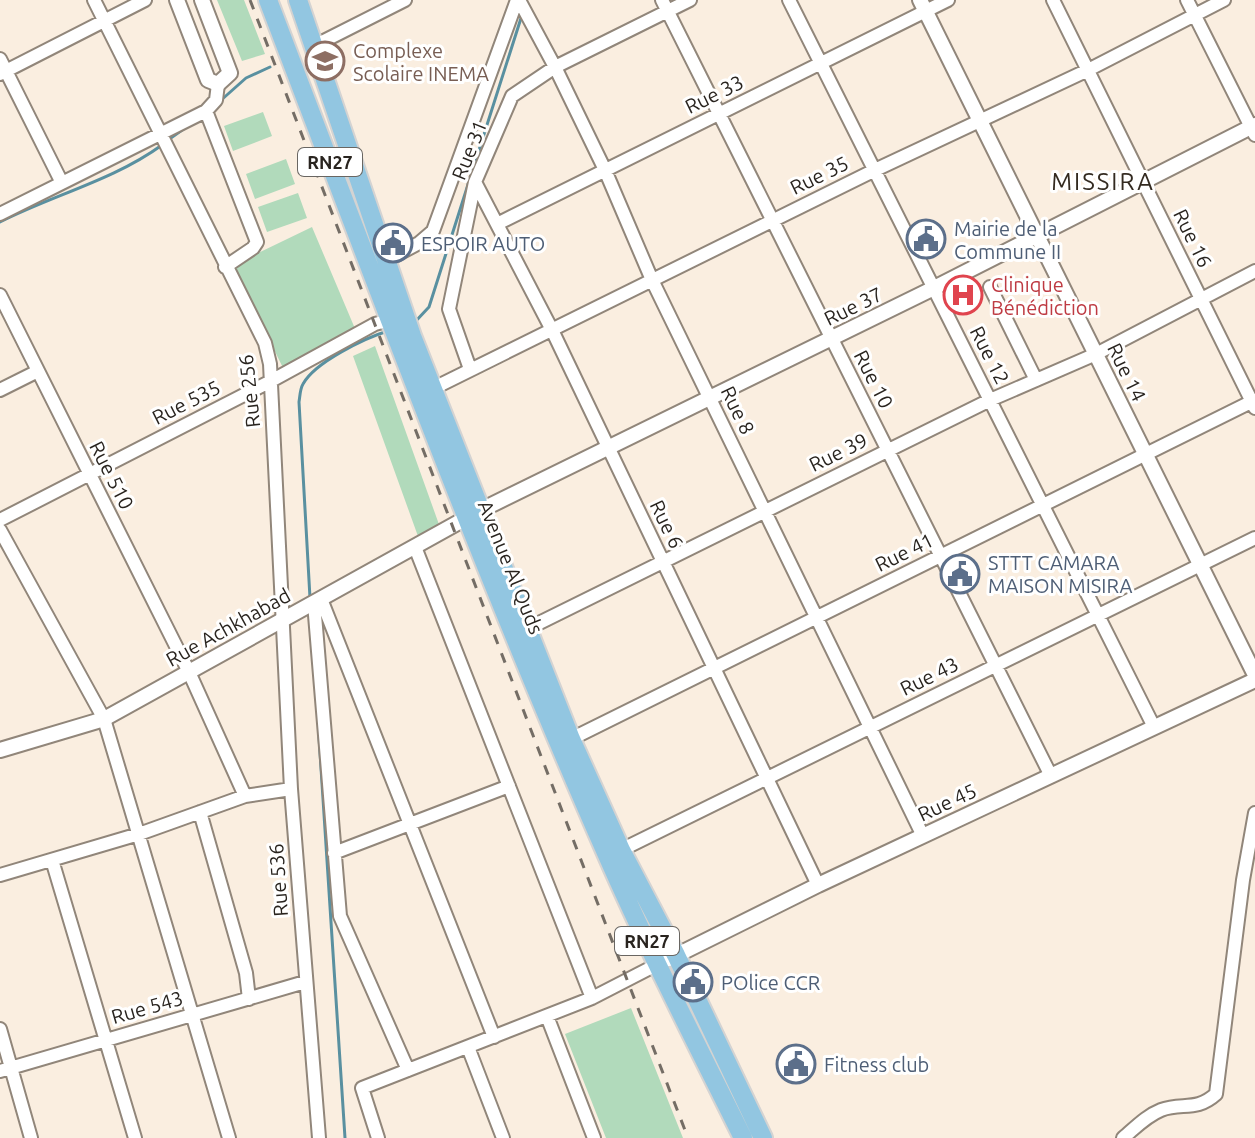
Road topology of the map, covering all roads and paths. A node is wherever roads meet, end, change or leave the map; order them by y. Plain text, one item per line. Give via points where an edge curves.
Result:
1 (94, 0) edge
2 (145, 0) edge
3 (177, 0) edge
4 (202, 0) edge
5 (268, 0) edge
6 (298, 0) edge
7 (405, 0) edge
8 (518, 0) edge
9 (690, 0) edge
10 (789, 0) edge
11 (948, 0) edge
12 (1053, 0) edge
13 (1187, 0) edge
14 (1224, 0) edge
15 (664, 6) edge
16 (923, 6) edge
17 (1195, 16) junction
18 (104, 21) junction
19 (314, 46) junction
20 (821, 63) junction
21 (555, 67) junction
22 (2, 68) edge
23 (1088, 70) junction
24 (218, 84) junction
25 (206, 111) junction
26 (719, 114) junction
27 (981, 122) junction
28 (1254, 129) edge
29 (161, 134) junction
30 (605, 170) junction
31 (875, 170) junction
32 (475, 182) junction
33 (1143, 182) junction
34 (62, 183) junction
35 (0, 214) edge
36 (772, 221) junction
37 (497, 224) junction
38 (1037, 235) junction
39 (387, 260) junction
40 (225, 267) junction
41 (1255, 271) edge
42 (652, 280) junction
43 (990, 287) dead end
44 (934, 288) junction
45 (0, 295) edge
46 (1201, 299) junction
47 (399, 328) junction
48 (552, 330) junction
49 (831, 339) junction
50 (1096, 354) junction
51 (470, 369) junction
52 (38, 371) junction
53 (1036, 380) junction
54 (271, 381) junction
55 (432, 389) junction
56 (0, 390) edge
57 (710, 398) junction
58 (990, 400) junction
59 (1254, 403) edge
60 (607, 447) junction
61 (887, 450) junction
62 (1146, 455) junction
63 (89, 474) junction
64 (1043, 506) junction
65 (765, 511) junction
66 (473, 514) junction
67 (0, 520) edge
68 (0, 530) edge
69 (1255, 538) edge
70 (415, 547) junction
71 (941, 556) junction
72 (664, 563) junction
73 (1200, 565) junction
74 (317, 601) junction
75 (1098, 615) junction
76 (817, 618) junction
77 (283, 619) junction
78 (527, 629) junction
79 (996, 666) junction
80 (714, 669) junction
81 (189, 672) junction
82 (1255, 677) edge
83 (104, 719) junction
84 (870, 727) junction
85 (1154, 727) junction
86 (571, 739) junction
87 (0, 750) edge
88 (1051, 776) junction
89 (767, 778) junction
90 (509, 786) junction
91 (291, 789) junction
92 (245, 796) junction
93 (200, 812) junction
94 (1255, 813) edge
95 (410, 824) junction
96 (139, 834) junction
97 (923, 836) junction
98 (621, 850) junction
99 (334, 853) junction
100 (52, 860) junction
101 (0, 875) edge
102 (818, 885) junction
103 (676, 955) junction
104 (658, 964) junction
105 (305, 982) junction
106 (592, 998) junction
107 (249, 999) junction
108 (193, 1015) junction
109 (547, 1016) junction
110 (0, 1029) edge
111 (494, 1037) junction
112 (106, 1040) junction
113 (468, 1047) junction
114 (6, 1069) edge
115 (408, 1070) junction
116 (31, 1138) edge
117 (135, 1138) edge
118 (229, 1138) edge
119 (319, 1138) edge
120 (378, 1138) edge
121 (503, 1138) edge
122 (594, 1138) edge
123 (743, 1138) edge
124 (763, 1138) edge
125 (1119, 1138) edge

1 - 18 street
2 - 18 street
3 - 24 street via 208,80
4 - 24 street via 230,73
5 - 47 main road, Avenue Al Quds / RN27
6 - 19 main road, Avenue Al Quds / RN27
7 - 19 street
8 - 21 street, Rue 8
8 - 39 street via 433,231
9 - 15 street, Rue 31
10 - 20 street, Rue 12
11 - 16 street, Rue 33
12 - 23 street, Rue 16
13 - 17 street
14 - 17 street, Rue 35
15 - 21 street, Rue 31
15 - 26 street, Rue 10
16 - 20 street, Rue 33
16 - 27 street, Rue 14
17 - 23 street, Rue 35
17 - 28 street
18 - 22 street
18 - 29 street
19 - 39 main road, Avenue Al Quds / RN27
20 - 26 street, Rue 33
20 - 31 street, Rue 12
21 - 30 street, Rue 8
21 - 32 street, Rue 31 via 512,96
22 - 34 street
23 - 27 street, Rue 35
23 - 33 street, Rue 16
24 - 25 street via 216,100
25 - 29 street
25 - 40 street via 257,242
26 - 30 street, Rue 33
26 - 36 street, Rue 10
27 - 31 street, Rue 35
27 - 38 street, Rue 14
28 - 33 street, Rue 37
29 - 34 street
29 - 40 street, Rue 256
30 - 37 street, Rue 33
30 - 42 street, Rue 8
31 - 36 street, Rue 35
31 - 44 street, Rue 12
32 - 37 street, Rue 6
32 - 51 street, Rue 31 via 449,309
33 - 38 street, Rue 37
33 - 46 street, Rue 16
34 - 35 street
36 - 42 street, Rue 35
36 - 49 street, Rue 10
37 - 48 street, Rue 6
38 - 44 street, Rue 37
38 - 50 street, Rue 14
39 - 47 main road, Avenue Al Quds / RN27
40 - 54 street, Rue 256 via 265,343
41 - 46 street, Rue 39
42 - 48 street, Rue 35
42 - 57 street, Rue 8
43 - 53 street
44 - 49 street, Rue 37
44 - 58 street, Rue 12
45 - 52 street, Rue 510
46 - 50 street, Rue 39
46 - 59 street, Rue 16
47 - 54 street, Rue 535 via 375,324
47 - 55 main road, Avenue Al Quds / RN27
47 - 66 main road, Avenue Al Quds / RN27
48 - 51 street, Rue 35
48 - 60 street, Rue 6
49 - 57 street, Rue 37
49 - 61 street, Rue 10
50 - 53 street, Rue 39
50 - 62 street, Rue 14
51 - 55 street, Rue 35
52 - 56 street
52 - 63 street, Rue 510
53 - 58 street, Rue 39
54 - 63 street, Rue 535
54 - 77 street, Rue 256
55 - 66 main road, Avenue Al Quds / RN27
57 - 60 street, Rue 37
57 - 65 street, Rue 8
58 - 61 street, Rue 39
58 - 64 street, Rue 12
59 - 62 street, Rue 41
60 - 66 street, Rue 37
60 - 72 street, Rue 6
61 - 65 street, Rue 39
61 - 71 street, Rue 10
62 - 64 street, Rue 41
62 - 73 street, Rue 14
63 - 67 street, Rue 535
63 - 81 street, Rue 510
64 - 71 street, Rue 41
64 - 75 street, Rue 12
65 - 72 street, Rue 39
65 - 76 street, Rue 8
66 - 70 street, Rue Achkhabad
66 - 78 main road, Avenue Al Quds / RN27
66 - 104 main road, Avenue Al Quds / RN27 via 564,756
68 - 83 street
69 - 73 street, Rue 43
70 - 74 street, Rue Achkhabad
70 - 90 street
71 - 76 street, Rue 41
71 - 79 street, Rue 10
72 - 78 street, Rue 39
72 - 80 street, Rue 6
73 - 75 street, Rue 43
73 - 82 street, Rue 14
74 - 77 street, Rue Achkhabad
74 - 95 street
74 - 99 street
75 - 79 street, Rue 43
75 - 85 street, Rue 12
76 - 80 street, Rue 41
76 - 84 street, Rue 8
77 - 81 street, Rue Achkhabad
77 - 91 street, Rue 536
78 - 86 main road, Avenue Al Quds / RN27
79 - 84 street, Rue 43
79 - 88 street, Rue 10
80 - 86 street, Rue 41
80 - 89 street, Rue 6
81 - 83 street, Rue Achkhabad
81 - 92 street, Rue 510
82 - 85 street, Rue 45
83 - 87 street, Rue Achkhabad
83 - 96 street
84 - 89 street, Rue 43
84 - 97 street, Rue 8
85 - 88 street, Rue 45
86 - 98 main road, Avenue Al Quds / RN27
88 - 97 street, Rue 45
89 - 98 street, Rue 43
89 - 102 street, Rue 6
90 - 95 street
90 - 106 street
91 - 92 street
91 - 105 street, Rue 536
92 - 93 street
93 - 96 street
93 - 107 street
94 - 125 street via 1216,1094 1205,1104 1163,1109
95 - 99 street
95 - 111 street
96 - 100 street
96 - 108 street
97 - 102 street, Rue 45
98 - 103 main road, Avenue Al Quds / RN27
99 - 115 street via 340,916
100 - 101 street
100 - 112 street
102 - 103 street, Rue 45
103 - 104 street, Rue 45
103 - 124 main road, Avenue Al Quds / RN27
104 - 106 street
104 - 123 main road, Avenue Al Quds / RN27
105 - 107 street, Rue 543
105 - 119 street, Rue 536
106 - 109 street
107 - 108 street, Rue 543
108 - 112 street, Rue 543
108 - 118 street
109 - 111 street
109 - 122 street
110 - 114 street
111 - 113 street
112 - 114 street, Rue 543
112 - 117 street
113 - 115 street
113 - 121 street
114 - 116 street
115 - 120 street via 362,1088

